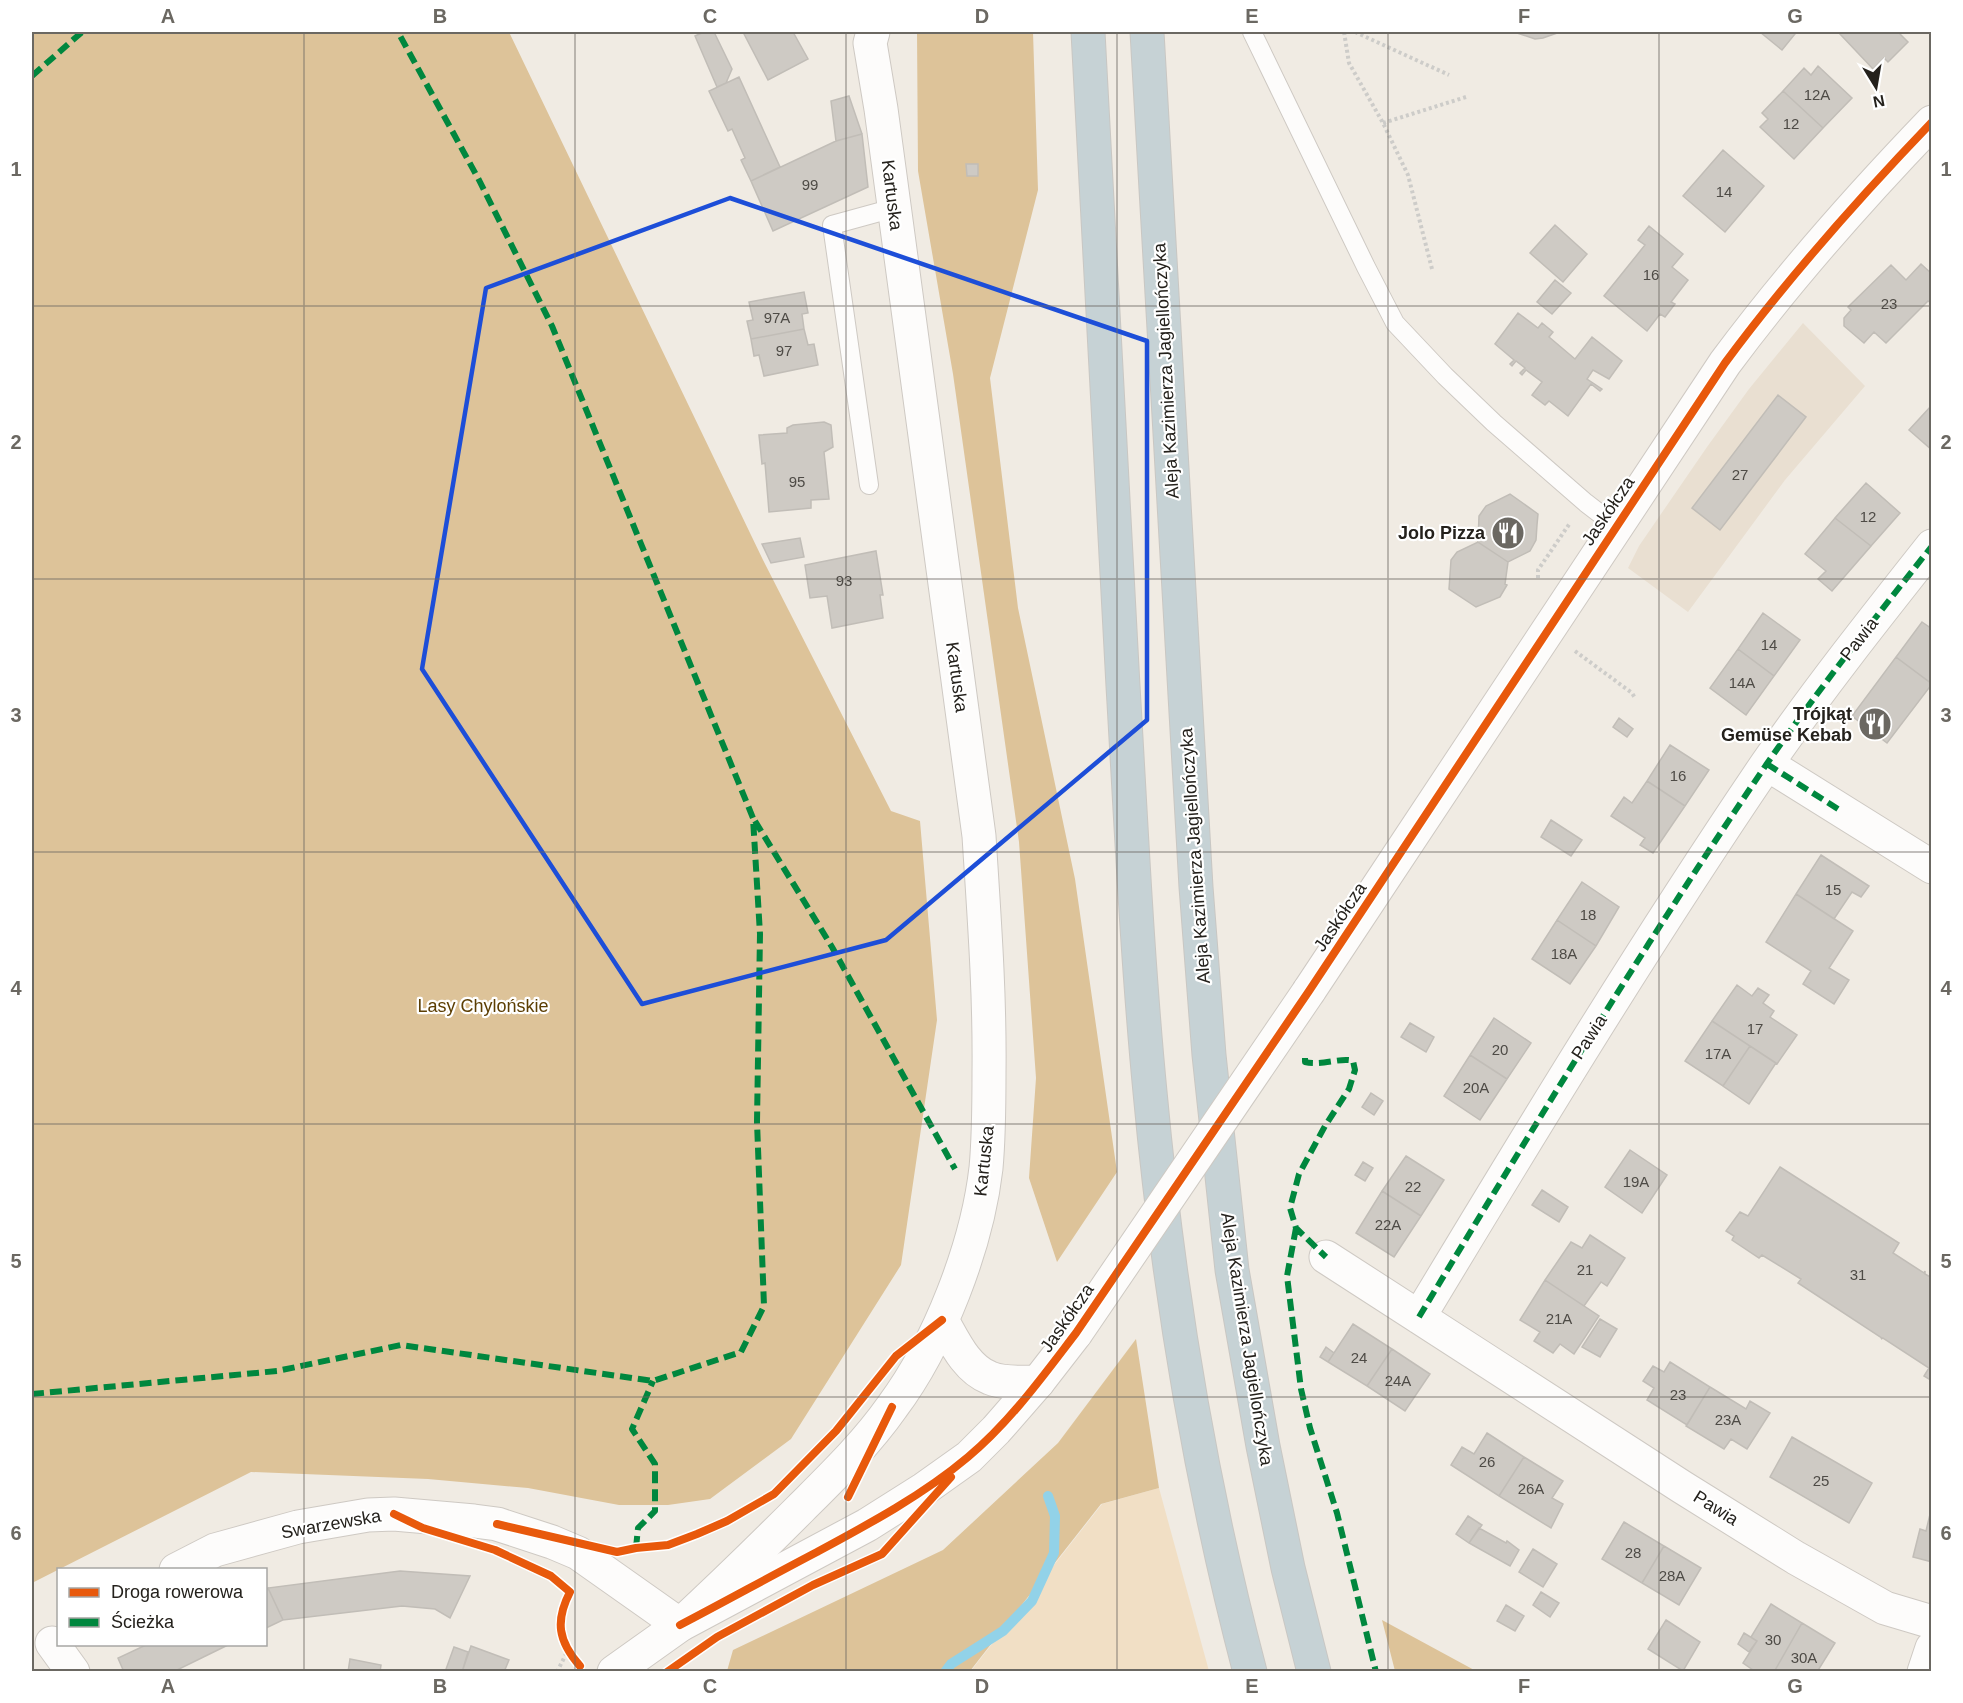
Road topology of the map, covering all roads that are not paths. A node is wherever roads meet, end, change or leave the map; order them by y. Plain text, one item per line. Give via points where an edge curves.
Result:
1 (1088, 32) edge
2 (1147, 32) edge
3 (1252, 32) edge
4 (870, 35) edge
5 (1932, 122) edge
6 (894, 208) junction
7 (869, 485) dead end
8 (1616, 526) junction
9 (1932, 546) edge
10 (1767, 764) junction
11 (1932, 867) edge
12 (1326, 1257) dead end
13 (1419, 1317) junction
14 (942, 1320) junction
15 (1038, 1382) junction
16 (178, 1568) edge
17 (1932, 1622) edge
18 (680, 1625) junction
19 (47, 1646) edge
20 (1932, 1648) edge
21 (73, 1671) edge
22 (614, 1671) edge
23 (1250, 1671) edge
24 (1314, 1671) edge
25 (1924, 1671) edge

1 - 23 highway via 1133,866 1150,1092 1195,1422 1229,1593
2 - 24 highway, Aleja Kazimierza Jagiellończyka via 1209,1054 1232,1270 1279,1524
3 - 8 lane via 1395,323 1494,423
4 - 6 street, Kartuska
5 - 8 street, Jaskółcza via 1869,188 1759,318
6 - 7 lane via 832,225
6 - 14 street, Kartuska via 979,837 986,954 986,1169 975,1227
8 - 15 street, Jaskółcza, bridge via 1309,991 1076,1333
9 - 10 street, Pawia
10 - 11 street
10 - 13 street, Pawia via 1580,1049
12 - 13 street, Pawia
13 - 17 street, Pawia via 1796,1558 1885,1608
14 - 15 street via 979,1372 992,1379
14 - 18 street, Kartuska via 917,1369 856,1451
15 - 18 street, Jaskółcza via 969,1457 924,1489 867,1525
16 - 18 street, Swarzewska via 215,1550 267,1535 368,1515 474,1521 497,1524 578,1553
18 - 22 street, Kartuska
19 - 21 street
20 - 25 street

